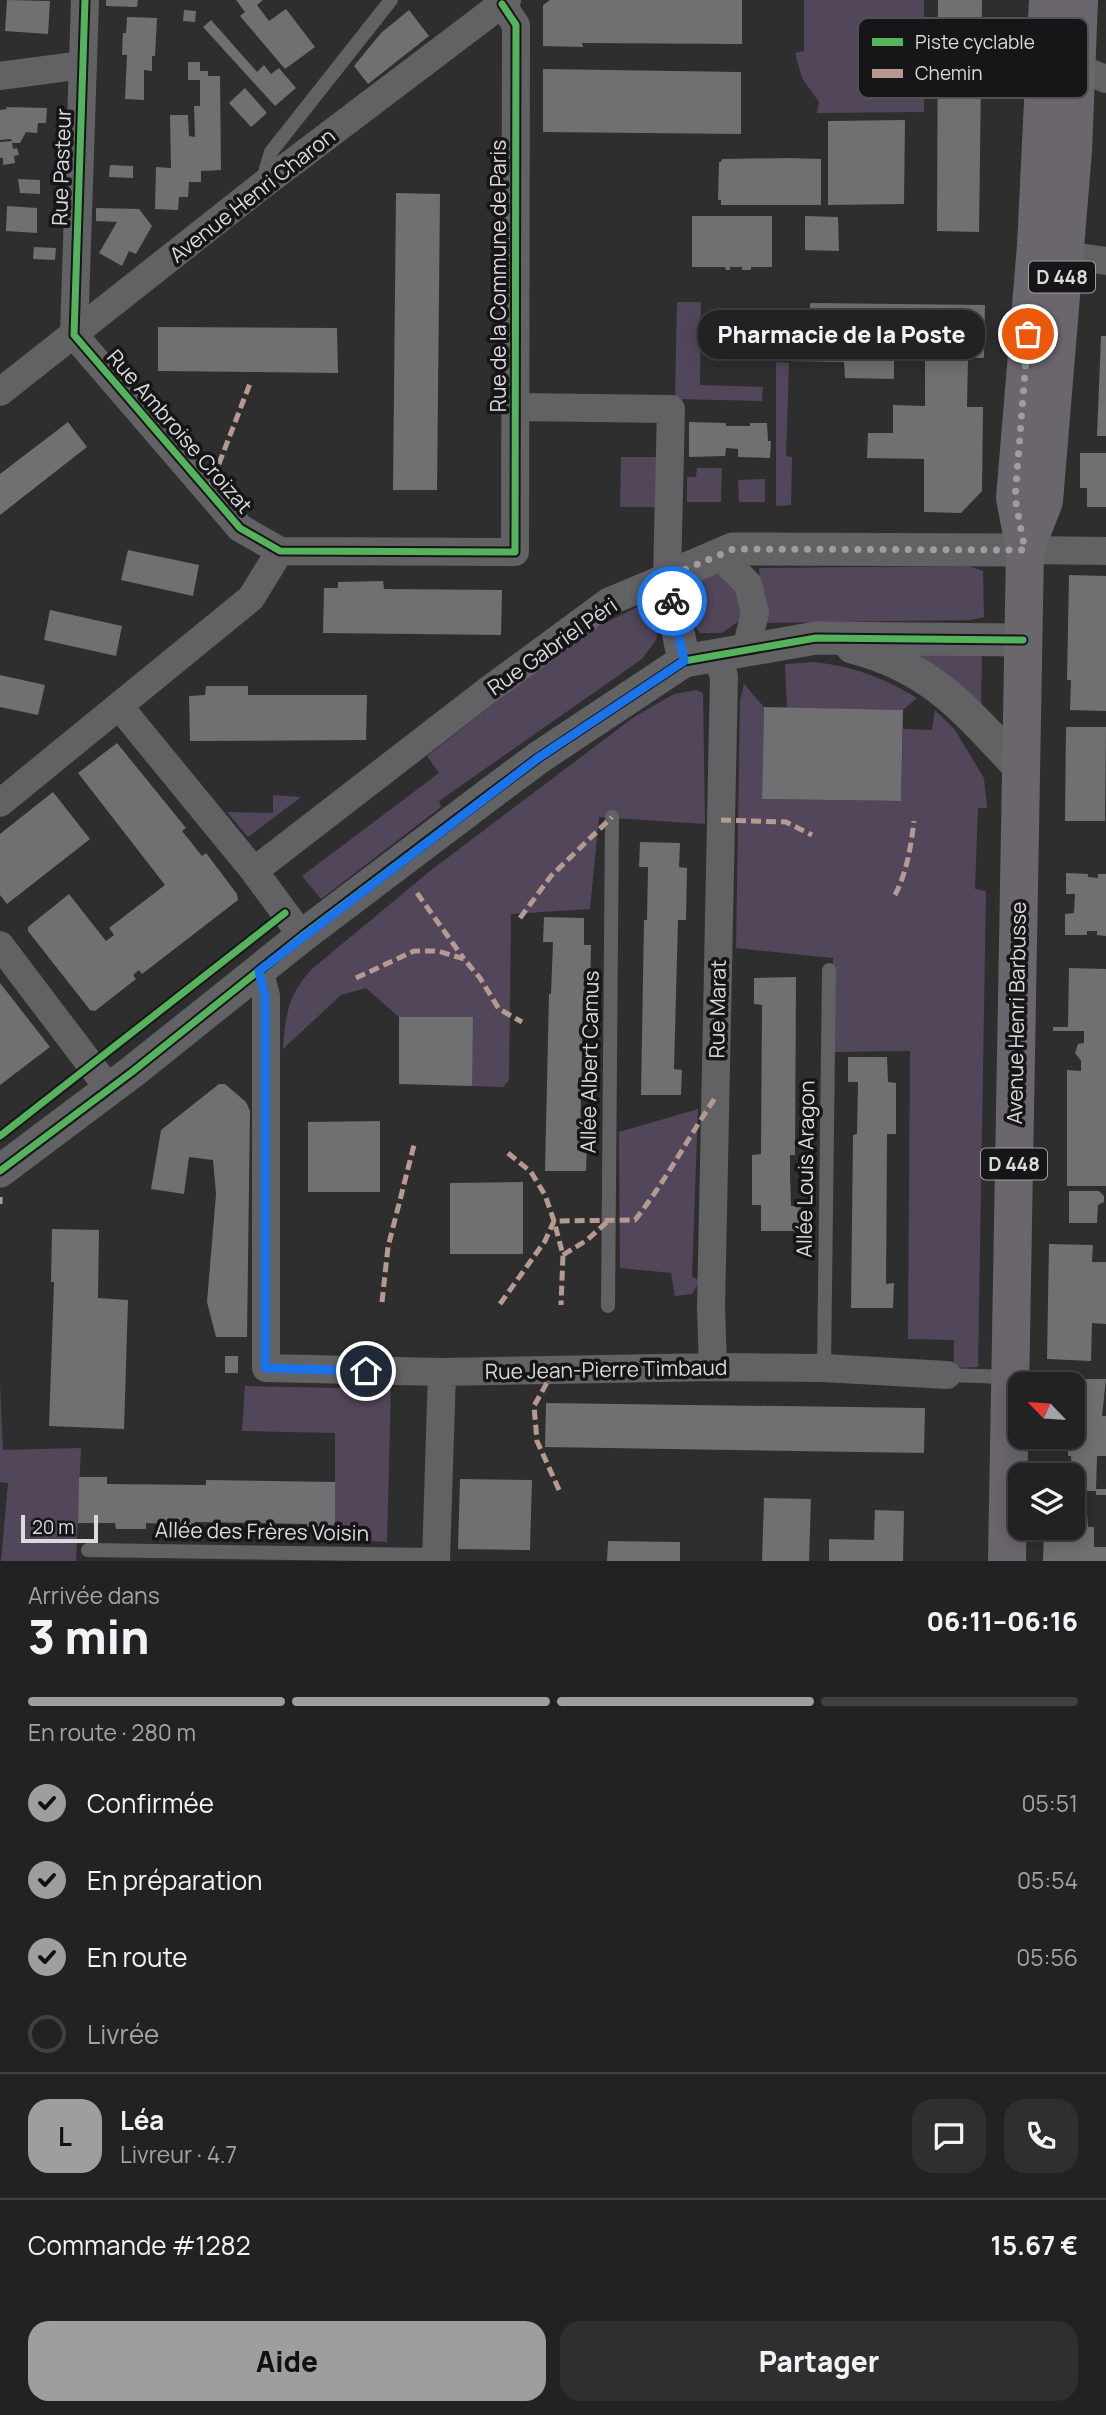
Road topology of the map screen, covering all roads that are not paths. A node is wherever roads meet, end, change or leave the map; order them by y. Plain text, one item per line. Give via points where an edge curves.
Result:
1 (85, 0) edge
2 (391, 0) edge
3 (1048, 0) edge
4 (1079, 0) edge
5 (504, 2) edge
6 (1047, 18) edge
7 (1082, 18) edge
8 (1088, 55) edge
9 (82, 65) junction
10 (1091, 73) edge
11 (0, 76) edge
12 (1043, 98) edge
13 (1085, 98) edge
14 (260, 187) junction
15 (1064, 255) junction
16 (1106, 261) edge
17 (74, 335) junction
18 (0, 392) edge
19 (516, 407) junction
20 (1025, 550) junction
21 (280, 551) junction
22 (1106, 551) edge
23 (516, 552) joint
24 (719, 555) junction
25 (672, 575) junction
26 (816, 638) junction
27 (1023, 639) junction
28 (715, 655) junction
29 (119, 706) junction
30 (1020, 768) junction
31 (0, 803) edge
32 (612, 817) dead end
33 (254, 871) junction
34 (302, 936) junction
35 (0, 945) edge
36 (829, 970) dead end
37 (259, 971) junction
38 (109, 1088) junction
39 (0, 1171) edge
40 (608, 1306) dead end
41 (713, 1367) junction
42 (824, 1368) junction
43 (442, 1372) junction
44 (1010, 1372) edge
45 (947, 1375) joint
46 (1008, 1377) edge
47 (1009, 1449) edge
48 (88, 1550) dead end
49 (436, 1558) edge
50 (1007, 1561) edge

1 - 9 street, Rue Pasteur
2 - 14 lane via 271,152
3 - 6 main road, Avenue Henri Barbusse / D 448
4 - 7 main road, Avenue Henri Barbusse / D 448
5 - 14 street, Avenue Henri Charon
5 - 19 street, Rue de la Commune de Paris via 516,25
8 - 10 main road, Avenue Henri Barbusse / D 448
9 - 11 street
9 - 17 street, Rue Pasteur
12 - 20 main road, Avenue Henri Barbusse / D 448 via 1015,498
13 - 15 main road, Avenue Henri Barbusse / D 448 via 1073,151
14 - 17 street, Avenue Henri Charon
15 - 16 street
15 - 20 main road, Avenue Henri Barbusse / D 448 via 1044,501
17 - 18 street, Avenue Henri Charon
17 - 21 street, Rue Ambroise Croizat via 240,528
19 - 23 street, Rue de la Commune de Paris
19 - 25 street via 671,409
20 - 22 street, Rue Gabriel Péri
20 - 24 street, Rue Gabriel Péri via 733,549
20 - 27 main road, Avenue Henri Barbusse / D 448
21 - 23 street, Rue Ambroise Croizat
21 - 29 street via 251,598
24 - 25 street, Rue Gabriel Péri
24 - 28 street via 748,584 755,612
25 - 28 street via 672,602
25 - 33 street, Rue Gabriel Péri via 608,602
26 - 27 street
26 - 28 street
26 - 30 street via 878,654 919,673 956,701
27 - 30 main road, Avenue Henri Barbusse / D 448
28 - 34 street via 538,758
28 - 41 street, Rue Marat via 724,676
29 - 31 street
29 - 33 street
30 - 44 main road, Avenue Henri Barbusse / D 448
32 - 40 lane, Allée Albert Camus
33 - 34 street
34 - 37 street
35 - 38 street
36 - 42 lane, Allée Louis Aragon
37 - 38 street
37 - 43 street, Rue Jean-Pierre Timbaud via 265,996 265,1368
38 - 39 street
41 - 42 street, Rue Jean-Pierre Timbaud
41 - 43 street, Rue Jean-Pierre Timbaud
42 - 45 street, Rue Jean-Pierre Timbaud
43 - 49 street
45 - 46 lane
47 - 50 main road, Avenue Henri Barbusse / D 448
48 - 49 lane, Allée des Frères Voisin

